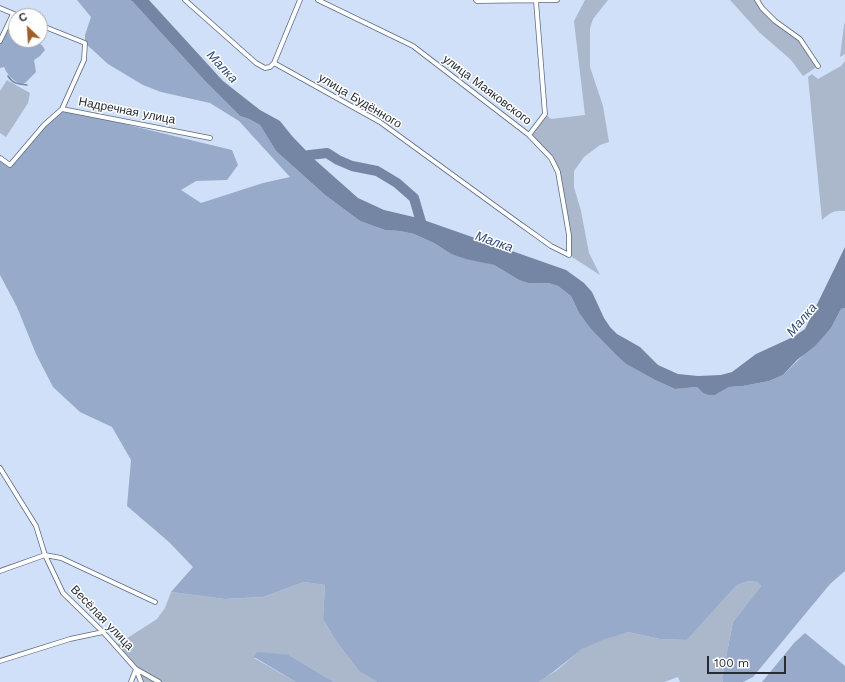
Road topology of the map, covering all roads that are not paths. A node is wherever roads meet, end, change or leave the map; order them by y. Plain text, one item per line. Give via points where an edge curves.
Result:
1 (185, 0) edge
2 (300, 0) edge
3 (318, 0) edge
4 (557, 0) edge
5 (757, 0) edge
6 (476, 1) edge
7 (536, 1) junction
8 (8, 24) edge
9 (48, 28) edge
10 (0, 41) edge
11 (274, 63) junction
12 (818, 66) dead end
13 (62, 109) junction
14 (529, 135) junction
15 (210, 138) dead end
16 (0, 158) edge
17 (568, 254) joint
18 (0, 468) edge
19 (45, 555) junction
20 (0, 571) edge
21 (155, 602) dead end
22 (103, 632) junction
23 (0, 661) edge
24 (136, 669) junction
25 (131, 682) edge
26 (141, 682) edge
27 (159, 682) edge

1 - 11 street via 256,64 265,68
2 - 11 street
3 - 14 street, улица Маяковского via 413,46
4 - 7 street
5 - 12 street via 775,21 800,39
6 - 7 street
7 - 14 street via 545,114
8 - 10 street
9 - 13 street, Надречная улица via 85,43 84,60
11 - 17 street, улица Будённого via 380,122 551,246
13 - 15 street, Надречная улица
13 - 16 street via 44,125 10,166
14 - 17 street, улица Маяковского via 551,158 558,172 569,235
18 - 19 street, Весёлая улица via 36,526
19 - 20 street
19 - 21 street, Весёлая улица via 61,558
19 - 22 street, Весёлая улица via 62,593
22 - 23 street via 70,639
22 - 24 street, Весёлая улица
24 - 25 street
24 - 26 street
24 - 27 street, Весёлая улица

